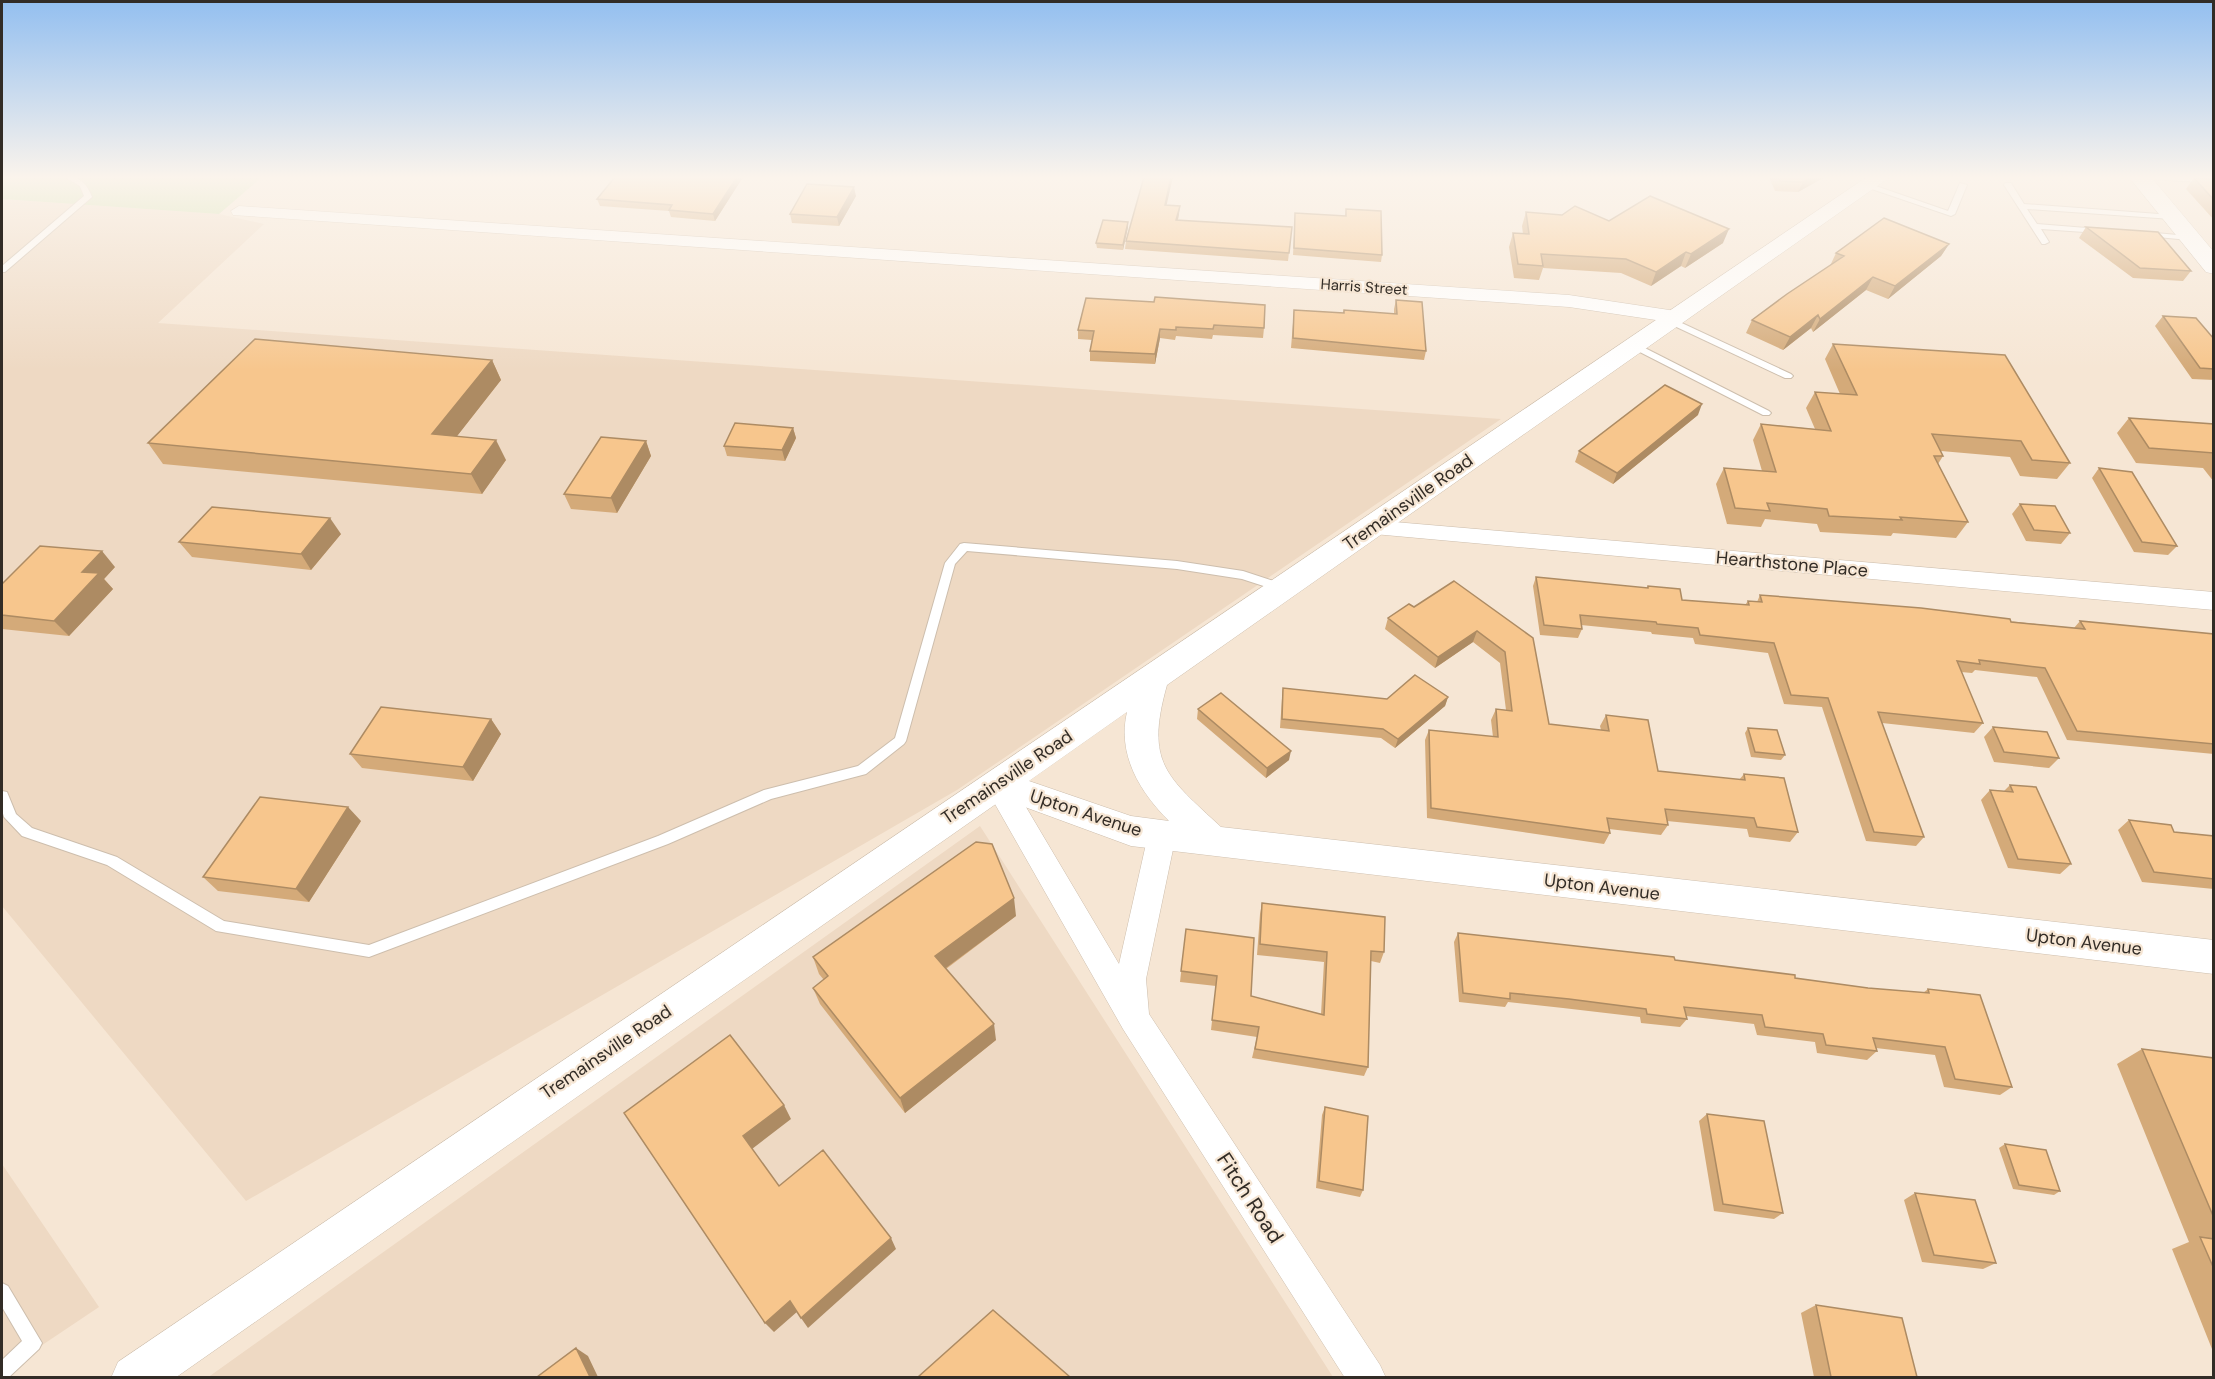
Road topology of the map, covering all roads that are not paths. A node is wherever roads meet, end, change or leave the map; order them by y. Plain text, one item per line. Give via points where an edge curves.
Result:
1 (35, 241) edge
2 (691, 241) edge
3 (1787, 241) edge
4 (2192, 241) edge
5 (2214, 267) edge
6 (2, 270) edge
7 (1674, 319) junction
8 (1635, 346) junction
9 (1788, 376) dead end
10 (1766, 413) dead end
11 (1371, 528) junction
12 (1283, 588) junction
13 (2214, 601) edge
14 (1153, 677) junction
15 (997, 783) junction
16 (2, 796) edge
17 (1162, 835) junction
18 (1214, 842) junction
19 (2214, 957) edge
20 (1134, 1019) junction
21 (2, 1292) edge
22 (2, 1371) edge
23 (134, 1377) edge
24 (1367, 1377) edge

1 - 6 lane
2 - 7 street, Harris Street via 1558,301
3 - 7 street, Tremainsville Road
4 - 5 main road
7 - 8 street, Tremainsville Road
7 - 9 lane
8 - 10 lane
8 - 11 street, Tremainsville Road
11 - 12 street, Tremainsville Road
11 - 13 street, Hearthstone Place
12 - 14 street, Tremainsville Road
12 - 16 lane via 1243,574 1177,565 964,547 950,563 900,741 862,770 769,794 663,840 369,951 221,927 112,861 27,832 11,817
14 - 15 street, Tremainsville Road
14 - 18 street via 1141,723 1147,770 1163,792
15 - 17 street, Upton Avenue via 1131,831
15 - 20 street, Fitch Road
15 - 23 street, Tremainsville Road
17 - 18 street, Upton Avenue
17 - 20 street, Fitch Road via 1131,979
18 - 19 street, Upton Avenue
20 - 24 street, Fitch Road
21 - 22 lane via 33,1342

